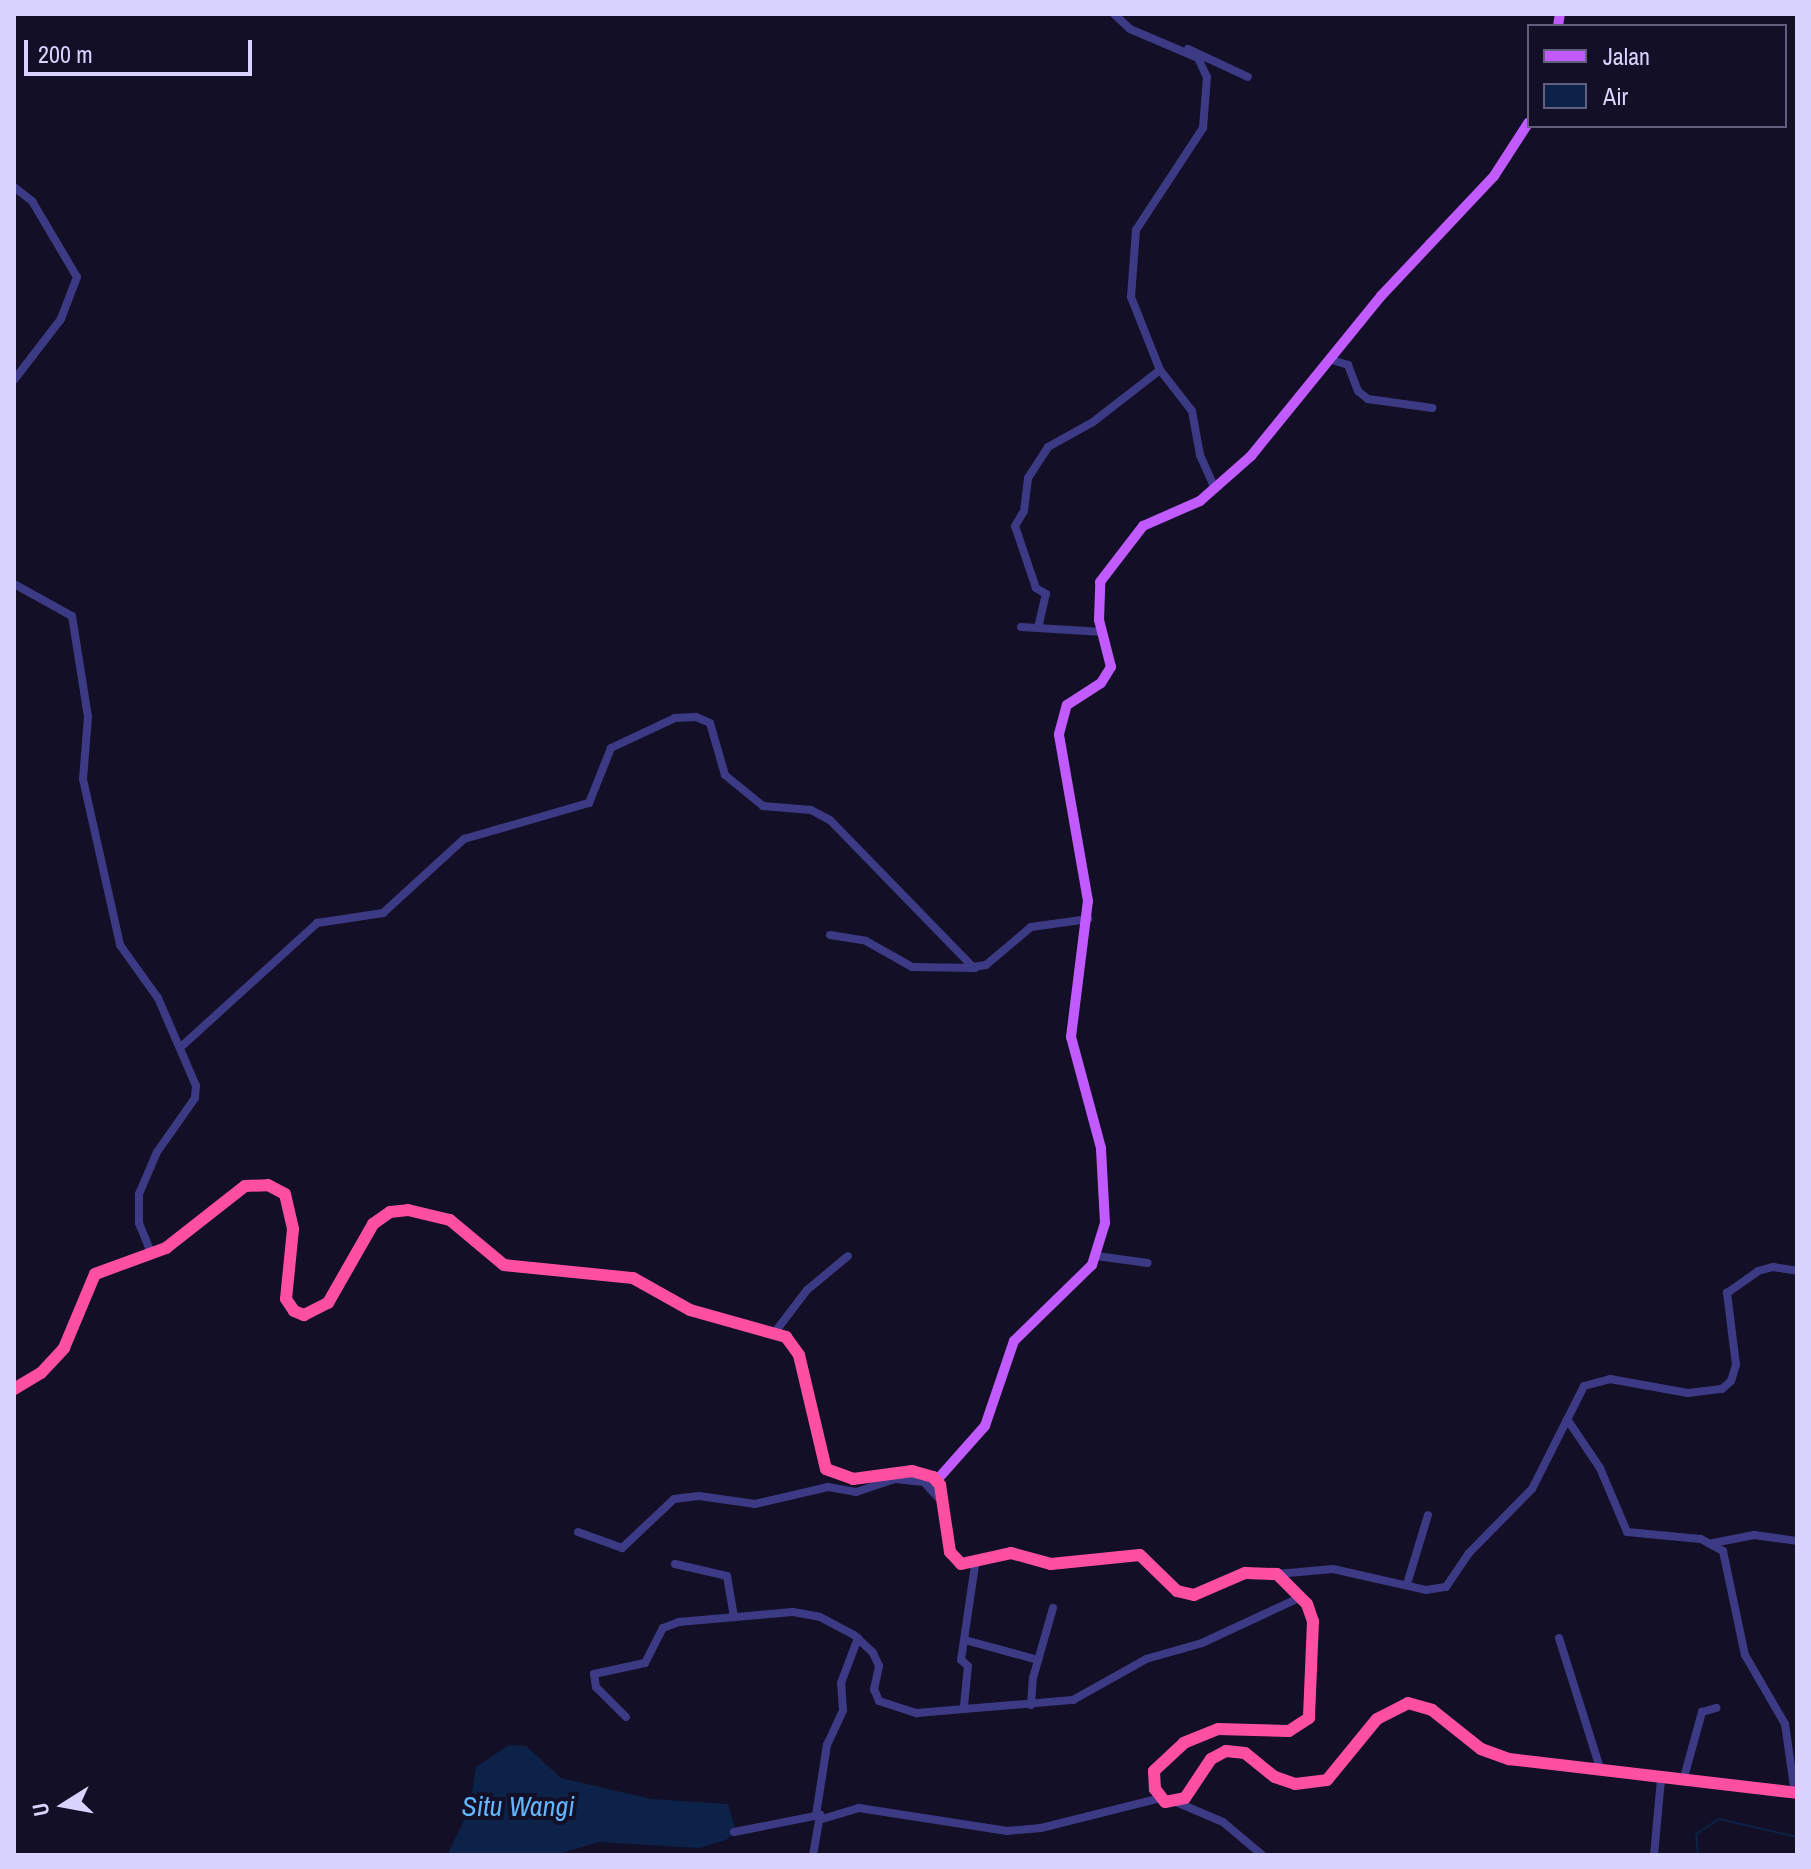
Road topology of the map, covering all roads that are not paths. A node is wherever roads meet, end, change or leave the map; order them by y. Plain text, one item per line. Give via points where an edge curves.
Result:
1 (1114, 14) edge
2 (1183, 48) junction
3 (1248, 77) dead end
4 (1527, 125) edge
5 (14, 187) edge
6 (1332, 360) junction
7 (1160, 370) junction
8 (14, 380) edge
9 (1432, 408) dead end
10 (1215, 488) junction
11 (14, 584) edge
12 (1021, 627) dead end
13 (1038, 628) junction
14 (1103, 632) junction
15 (1088, 919) junction
16 (830, 935) dead end
17 (976, 968) junction
18 (182, 1046) junction
19 (151, 1253) junction
20 (848, 1256) dead end
21 (1097, 1256) junction
22 (1148, 1263) dead end
23 (1797, 1271) edge
24 (775, 1332) junction
25 (14, 1389) edge
26 (1567, 1419) junction
27 (937, 1480) junction
28 (943, 1502) junction
29 (1428, 1515) dead end
30 (578, 1532) dead end
31 (1797, 1541) edge
32 (1713, 1543) junction
33 (675, 1564) dead end
34 (975, 1565) junction
35 (1277, 1574) junction
36 (1407, 1584) junction
37 (1301, 1597) junction
38 (1053, 1608) dead end
39 (734, 1617) junction
40 (858, 1638) junction
41 (1559, 1638) dead end
42 (965, 1640) junction
43 (1038, 1660) junction
44 (1031, 1705) junction
45 (964, 1706) junction
46 (1716, 1708) dead end
47 (626, 1717) dead end
48 (1601, 1772) junction
49 (1661, 1780) junction
50 (1683, 1781) junction
51 (1796, 1793) edge
52 (1160, 1798) junction
53 (1176, 1802) junction
54 (820, 1815) junction
55 (734, 1832) dead end
56 (813, 1855) edge
57 (1262, 1855) edge
58 (1654, 1855) edge

1 - 2 street via 1130,29
2 - 3 street via 1217,58
2 - 7 street via 1203,65 1207,114 1196,141 1136,230 1131,264 1131,305
4 - 6 main road via 1494,176 1415,257
5 - 8 street via 32,201 77,277 61,319
6 - 9 street via 1348,365 1358,391 1368,399
6 - 10 main road via 1251,456
7 - 10 street via 1190,406
7 - 13 street via 1097,419 1048,447 1028,478 1024,511 1015,526 1036,588 1046,594
10 - 14 main road via 1189,507 1143,526 1106,570 1098,592
11 - 18 street via 72,616 88,717 83,779 120,945 151,986
12 - 13 street
13 - 14 street
14 - 15 main road via 1109,673 1067,705 1059,734
15 - 17 street via 1031,927
15 - 21 main road via 1071,1037 1106,1185
16 - 17 street via 866,941 912,967
17 - 18 street via 830,820 811,810 763,806 734,786 723,770 710,723 682,717 614,745 597,791 585,805 497,825 464,839 383,913 317,923
18 - 19 street via 197,1092 157,1152 139,1194 139,1223
19 - 24 highway via 181,1237 234,1192 268,1185 285,1194 291,1211 286,1299 304,1315 328,1303 373,1224 390,1212 408,1210 450,1220 492,1258 516,1269 620,1275 647,1284 690,1310
19 - 25 highway via 95,1274 64,1348 41,1373
20 - 24 street via 807,1290
21 - 22 street
21 - 27 main road via 1076,1284 1014,1341 985,1426
23 - 26 street via 1758,1271 1727,1293 1736,1365 1722,1389 1688,1393 1599,1380 1584,1386
24 - 27 highway via 799,1355 826,1469 853,1479 912,1471
26 - 32 street via 1600,1468 1627,1532
26 - 36 street via 1532,1489 1469,1553 1446,1587 1426,1590
27 - 28 highway
28 - 30 street via 924,1482 895,1479 856,1492 828,1487 755,1504 699,1496 674,1499 622,1548
28 - 34 highway via 950,1552 961,1564
29 - 36 street
31 - 32 street via 1754,1535
32 - 51 street via 1728,1561 1745,1655 1785,1724
33 - 39 street via 696,1565 729,1578
34 - 35 highway via 1011,1553 1051,1564 1140,1555 1177,1591 1194,1595 1245,1573
34 - 42 street
35 - 36 street via 1333,1569
35 - 37 highway
37 - 44 street via 1202,1643 1146,1659 1073,1700
37 - 52 highway via 1314,1633 1309,1718 1289,1731 1218,1729 1184,1743 1154,1771
38 - 43 street
39 - 40 street via 804,1613
39 - 47 street via 670,1625 659,1633 645,1663 597,1672 593,1682
40 - 45 street via 877,1660 874,1689 879,1701 917,1713
40 - 54 street via 841,1683 843,1710 827,1748
41 - 48 street
42 - 43 street
42 - 45 street via 961,1660 969,1668
43 - 44 street
44 - 45 street
46 - 50 street via 1702,1712
48 - 49 highway
48 - 53 highway via 1493,1755 1432,1710 1408,1703 1377,1719 1327,1780 1295,1784 1275,1777 1245,1753 1226,1751 1211,1759 1190,1794
49 - 50 highway
49 - 58 street
50 - 51 highway
52 - 53 highway
52 - 54 street via 1025,1830 964,1828 871,1807
53 - 57 street via 1223,1822
54 - 55 street
54 - 56 street

